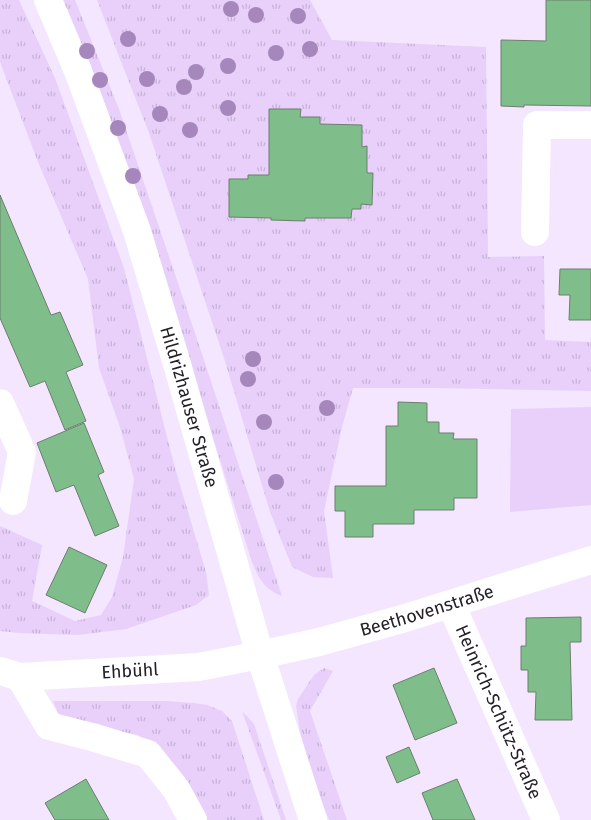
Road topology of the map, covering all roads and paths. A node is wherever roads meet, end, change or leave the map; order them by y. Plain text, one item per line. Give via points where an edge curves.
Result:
1 (48, 0) edge
2 (591, 125) edge
3 (535, 232) dead end
4 (0, 403) edge
5 (13, 500) dead end
6 (591, 560) edge
7 (451, 604) junction
8 (260, 655) junction
9 (10, 674) edge
10 (193, 820) edge
11 (313, 820) edge
12 (546, 820) edge

1 - 8 street, Hildrizhauser Straße via 137,231
2 - 3 street via 537,126
4 - 5 street via 22,452
6 - 7 street, Beethovenstraße
7 - 8 street, Beethovenstraße via 319,642
7 - 12 street, Heinrich-Schütz-Straße
8 - 9 street, Ehbühl via 199,667
8 - 11 street, Hildrizhauser Straße
9 - 10 street via 49,726 148,754 176,789

